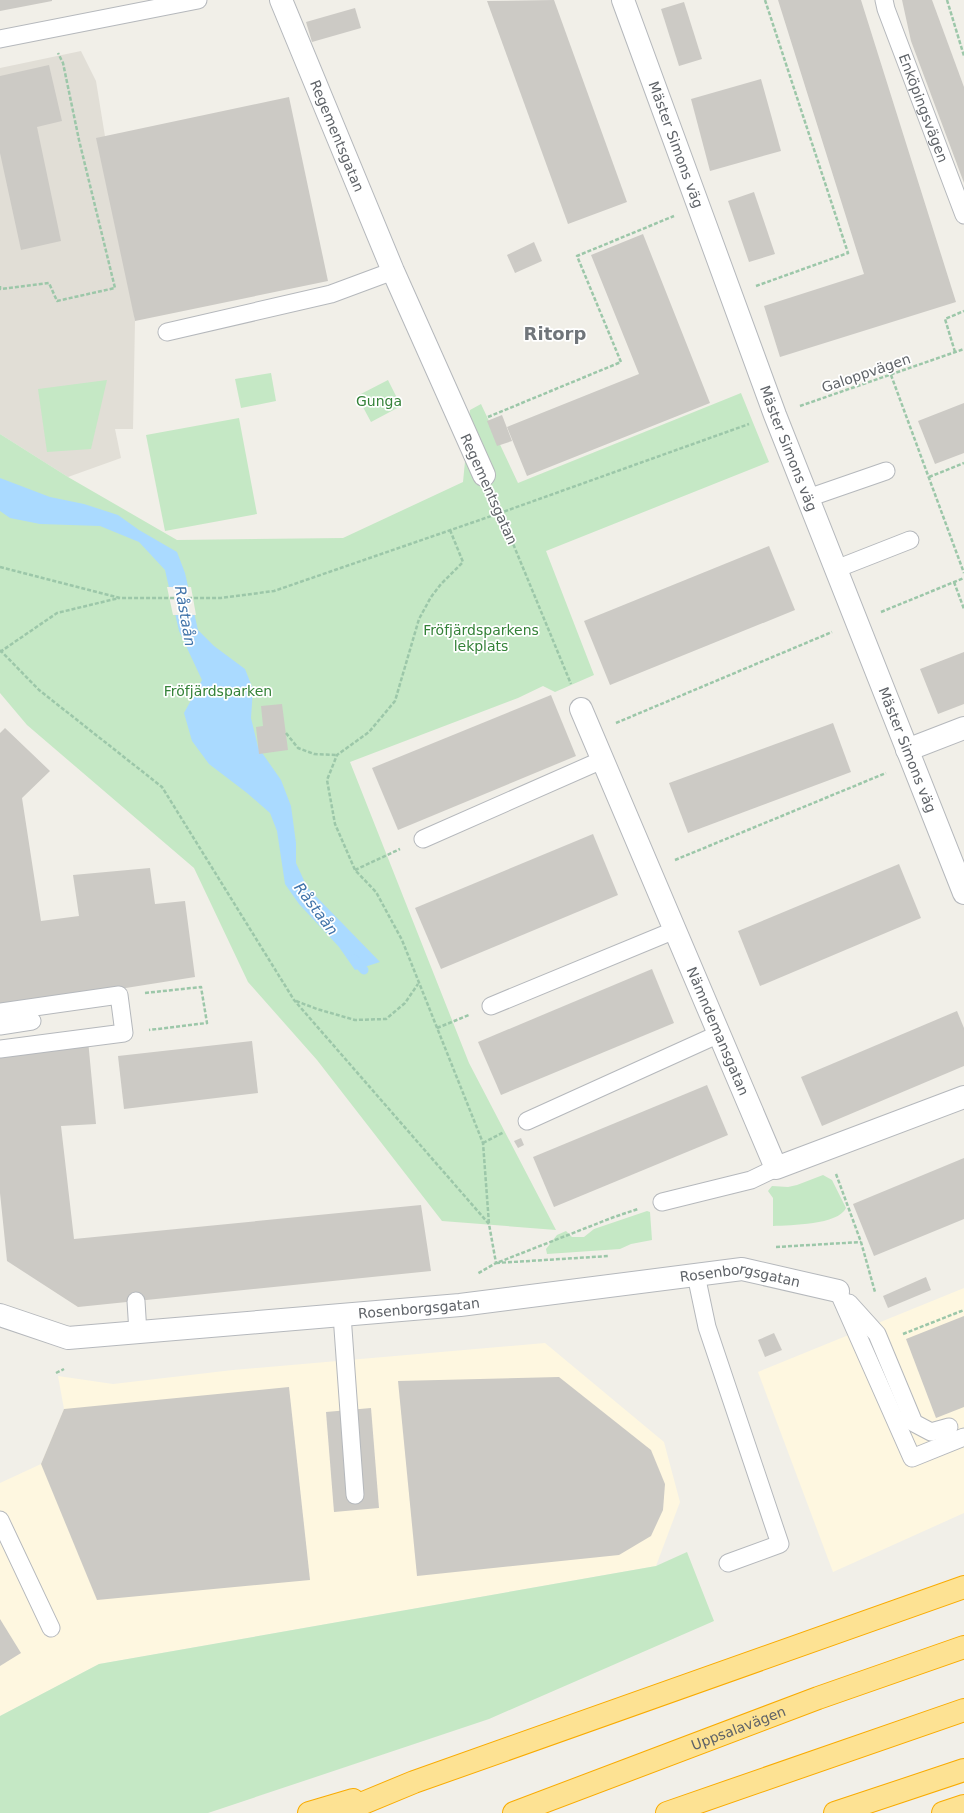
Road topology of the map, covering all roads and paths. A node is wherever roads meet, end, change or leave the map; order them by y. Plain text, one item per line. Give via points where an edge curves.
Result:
1 (198, 0) edge
2 (281, 0) edge
3 (623, 0) edge
4 (765, 0) edge
5 (884, 0) edge
6 (947, 0) edge
7 (49, 30) junction
8 (0, 39) edge
9 (964, 56) edge
10 (698, 206) junction
11 (964, 215) edge
12 (393, 272) junction
13 (0, 286) edge
14 (731, 295) junction
15 (964, 311) edge
16 (167, 332) dead end
17 (964, 349) edge
18 (955, 352) junction
19 (891, 375) junction
20 (775, 415) junction
21 (462, 428) junction
22 (964, 463) edge
23 (886, 470) dead end
24 (484, 475) joint
25 (928, 477) junction
26 (808, 498) junction
27 (500, 513) junction
28 (450, 530) junction
29 (910, 540) dead end
30 (0, 567) edge
31 (836, 569) junction
32 (964, 573) edge
33 (964, 578) edge
34 (954, 582) junction
35 (120, 598) junction
36 (964, 609) edge
37 (857, 622) junction
38 (0, 651) edge
39 (581, 709) joint
40 (964, 728) edge
41 (286, 733) dead end
42 (591, 733) junction
43 (337, 755) junction
44 (910, 756) junction
45 (602, 760) junction
46 (423, 839) joint
47 (355, 870) junction
48 (650, 871) junction
49 (964, 893) edge
50 (675, 930) junction
51 (418, 984) junction
52 (118, 995) junction
53 (294, 1000) junction
54 (491, 1006) joint
55 (0, 1012) edge
56 (32, 1021) dead end
57 (0, 1026) edge
58 (436, 1028) junction
59 (124, 1032) junction
60 (719, 1034) junction
61 (0, 1049) edge
62 (964, 1097) edge
63 (527, 1121) dead end
64 (827, 1149) junction
65 (776, 1168) junction
66 (662, 1202) dead end
67 (614, 1217) dead end
68 (488, 1224) junction
69 (496, 1263) junction
70 (696, 1275) junction
71 (838, 1291) junction
72 (877, 1299) dead end
73 (136, 1301) dead end
74 (460, 1305) junction
75 (964, 1310) edge
76 (0, 1315) edge
77 (342, 1315) junction
78 (138, 1333) junction
79 (901, 1335) dead end
80 (64, 1369) dead end
81 (56, 1373) dead end
82 (949, 1427) dead end
83 (964, 1437) edge
84 (355, 1495) dead end
85 (0, 1520) edge
86 (728, 1563) dead end
87 (964, 1587) edge
88 (51, 1628) dead end
89 (964, 1647) edge
90 (964, 1710) edge
91 (964, 1770) edge
92 (414, 1782) junction
93 (964, 1806) edge
94 (310, 1813) edge
95 (339, 1813) edge
96 (514, 1813) edge
97 (667, 1813) edge
98 (836, 1813) edge
99 (943, 1813) edge

1 - 7 lane
2 - 12 street, Regementsgatan
3 - 10 street, Mäster Simons väg
4 - 14 path via 848,252
5 - 11 lane, Enköpingsvägen
6 - 9 path
7 - 8 lane
7 - 13 path via 63,63 115,288 57,301 49,284 0,289
10 - 14 street, Mäster Simons väg
10 - 21 path via 577,256 621,362
12 - 16 lane via 331,294
12 - 21 street, Regementsgatan
14 - 20 street, Mäster Simons väg
15 - 18 path via 945,319
17 - 18 path, Galoppvägen
18 - 19 path, Galoppvägen
19 - 20 path, Galoppvägen
19 - 25 path
20 - 26 street, Mäster Simons väg
20 - 27 path, Galoppvägen
21 - 24 street, Regementsgatan
22 - 25 path
23 - 26 lane
24 - 27 path, Regementsgatan
25 - 32 path
26 - 31 street, Mäster Simons väg
27 - 28 path, Galoppvägen
27 - 39 path, Regementsgatan
28 - 35 path, Galoppvägen via 274,591 221,598
28 - 43 path via 463,562 441,584 419,619 395,700 369,732
29 - 31 lane
30 - 35 path
31 - 37 street, Mäster Simons väg
33 - 34 path
34 - 36 path
34 - 37 path
35 - 38 path via 57,613
37 - 42 path
37 - 44 street, Mäster Simons väg
38 - 53 path via 40,690 162,787
39 - 42 street, Nämndemansgatan
40 - 44 street
41 - 43 path via 298,748 314,754
42 - 45 street, Nämndemansgatan
43 - 47 path via 327,780 335,824
44 - 48 path
44 - 49 street, Mäster Simons väg
45 - 46 lane
45 - 48 street, Nämndemansgatan
46 - 47 path
47 - 51 path via 376,892 402,940
48 - 50 street, Nämndemansgatan
50 - 54 lane
50 - 60 street, Nämndemansgatan
51 - 53 path via 404,1003 386,1019 355,1020
51 - 58 path
52 - 55 lane
52 - 59 lane
52 - 59 path via 201,987 207,1023
53 - 68 path
54 - 58 path
56 - 57 lane
58 - 68 path via 484,1143
59 - 61 lane
60 - 63 lane
60 - 65 street, Nämndemansgatan
62 - 64 street
64 - 65 street
64 - 72 path via 861,1242
65 - 66 lane via 751,1180
67 - 69 path
68 - 69 path
69 - 74 path via 460,1284
70 - 71 street, Rosenborgsgatan via 742,1268
70 - 74 street, Rosenborgsgatan
70 - 86 lane via 707,1327 780,1544
71 - 82 lane via 877,1334 914,1423 931,1432
71 - 83 lane via 912,1458
73 - 78 lane
74 - 77 street, Rosenborgsgatan
75 - 79 path
76 - 78 street, Rosenborgsgatan via 68,1338
77 - 78 street, Rosenborgsgatan
77 - 84 lane
80 - 81 path
85 - 88 lane
87 - 92 highway
89 - 96 highway, Uppsalavägen via 818,1698
90 - 97 highway
91 - 98 highway
92 - 94 highway
92 - 95 highway
93 - 99 highway

